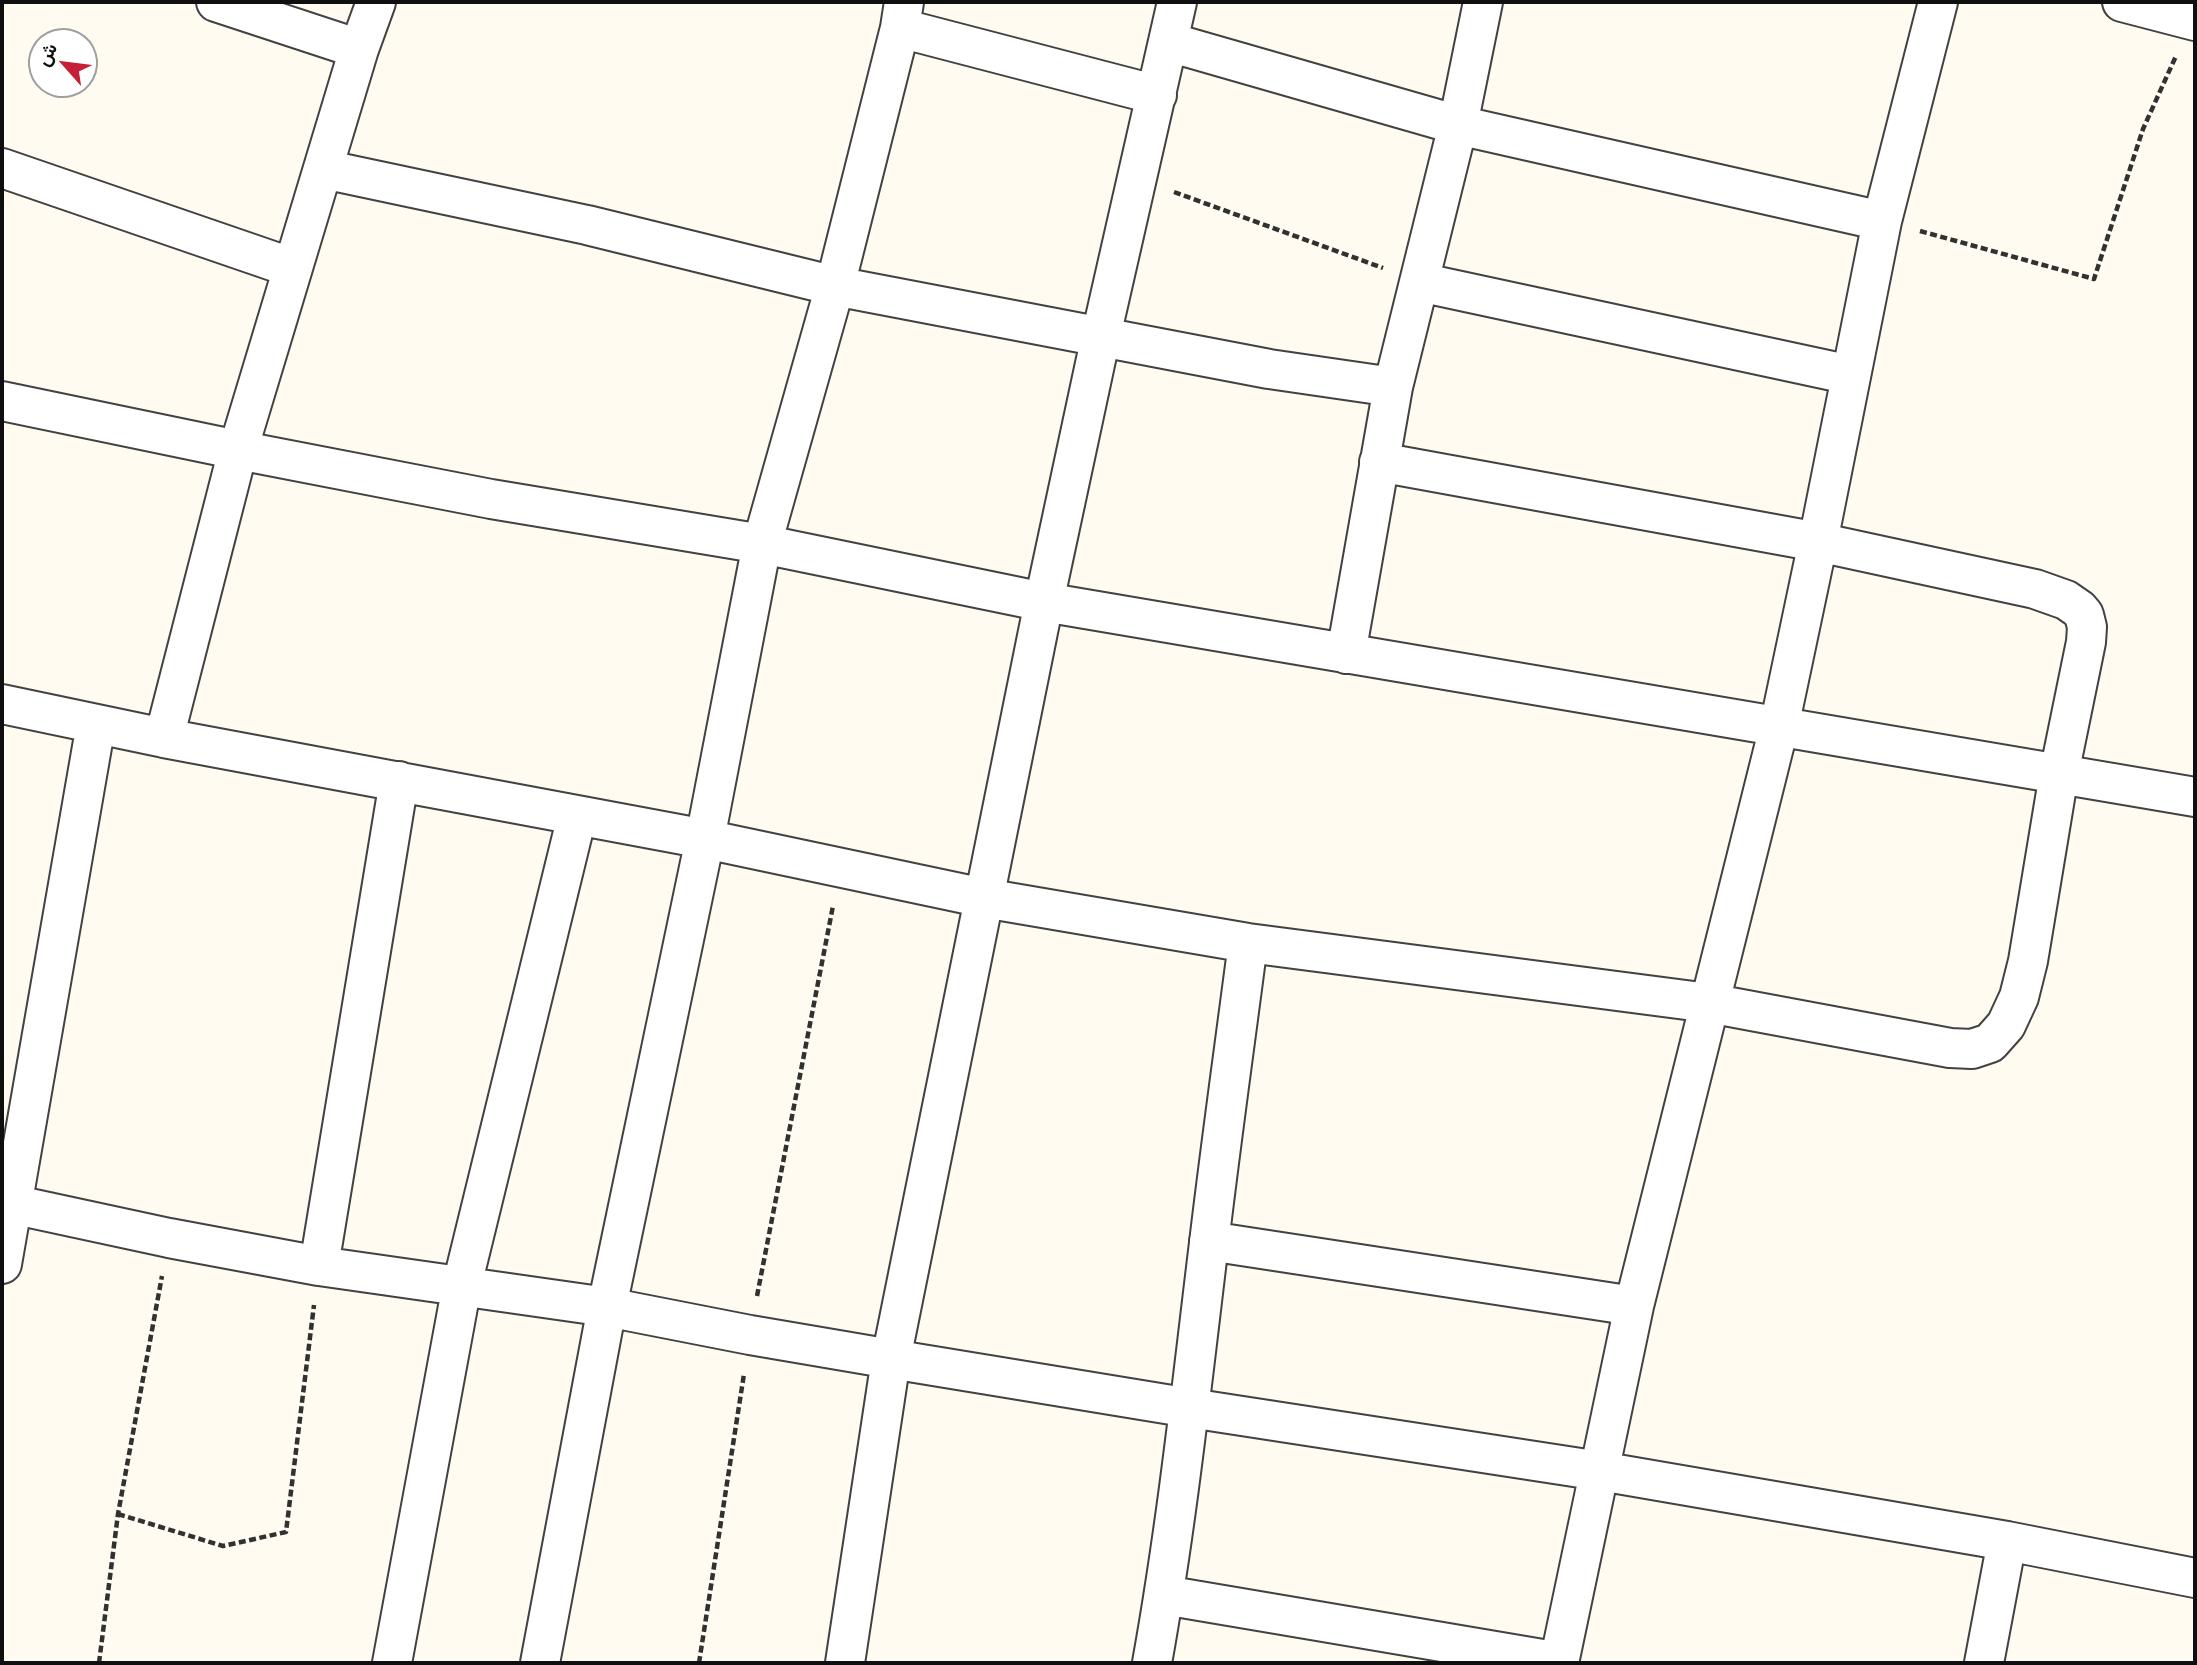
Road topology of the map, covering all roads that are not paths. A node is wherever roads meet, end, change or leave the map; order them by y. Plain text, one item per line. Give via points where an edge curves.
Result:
1 (216, 2) edge
2 (376, 2) edge
3 (1177, 2) edge
4 (1483, 2) edge
5 (1938, 2) edge
6 (2122, 2) edge
7 (902, 15) edge
8 (2194, 20) edge
9 (1169, 42) junction
10 (359, 49) junction
11 (1157, 95) junction
12 (1458, 125) junction
13 (2, 168) edge
14 (323, 169) junction
15 (1882, 221) junction
16 (293, 268) junction
17 (1419, 282) junction
18 (835, 286) junction
19 (1101, 336) junction
20 (1852, 375) junction
21 (1393, 387) junction
22 (2, 401) edge
23 (238, 450) junction
24 (1379, 462) junction
25 (1818, 542) junction
26 (762, 544) junction
27 (1044, 602) junction
28 (1346, 654) junction
29 (2, 704) edge
30 (96, 724) junction
31 (1779, 727) junction
32 (164, 738) junction
33 (2059, 774) junction
34 (398, 781) junction
35 (2195, 797) edge
36 (577, 816) junction
37 (705, 839) junction
38 (984, 898) junction
39 (1248, 943) junction
40 (1709, 1003) junction
41 (7, 1203) edge
42 (1209, 1241) junction
43 (2, 1264) edge
44 (319, 1266) junction
45 (462, 1285) junction
46 (1634, 1306) junction
47 (607, 1307) junction
48 (891, 1359) junction
49 (1190, 1408) junction
50 (1600, 1471) junction
51 (2007, 1541) junction
52 (2195, 1578) edge
53 (1164, 1595) junction
54 (391, 1663) edge
55 (540, 1663) edge
56 (845, 1663) edge
57 (1152, 1663) edge
58 (1560, 1663) edge
59 (1984, 1663) edge

1 - 10 street
2 - 10 street
3 - 9 street
4 - 12 street
5 - 15 street
6 - 8 street
7 - 11 street
7 - 18 street
9 - 11 street
9 - 12 street
10 - 14 street
11 - 19 street
12 - 15 street
12 - 17 street
13 - 16 street
14 - 16 street
14 - 18 street via 587,225
15 - 20 street
16 - 23 street
17 - 20 street
17 - 21 street
18 - 19 street
18 - 26 street
19 - 21 street via 1269,369
19 - 27 street
20 - 25 street
21 - 24 street
22 - 23 street
23 - 26 street via 491,499
23 - 32 street
24 - 25 street
24 - 28 street
25 - 31 street
25 - 33 street via 2035,589 2075,605 2084,615 2086,642
26 - 27 street
26 - 37 street
27 - 28 street
27 - 38 street
28 - 31 street
29 - 30 street
30 - 32 street
30 - 41 street
31 - 33 street
31 - 40 street
32 - 34 street
33 - 35 street
33 - 40 street via 2019,997 2007,1025 1990,1042 1972,1049 1950,1048
34 - 36 street
34 - 44 street
36 - 37 street
36 - 45 street
37 - 38 street
37 - 47 street
38 - 39 street
38 - 48 street
39 - 40 street
39 - 42 street
40 - 46 street
41 - 43 street
41 - 44 street
42 - 46 street
42 - 49 street
44 - 45 street
45 - 47 street
45 - 54 street
46 - 50 street
47 - 48 street
47 - 55 street
48 - 49 street
48 - 56 street
49 - 50 street
49 - 53 street
50 - 51 street
50 - 58 street
51 - 52 street
51 - 59 street
53 - 57 street
53 - 58 street

